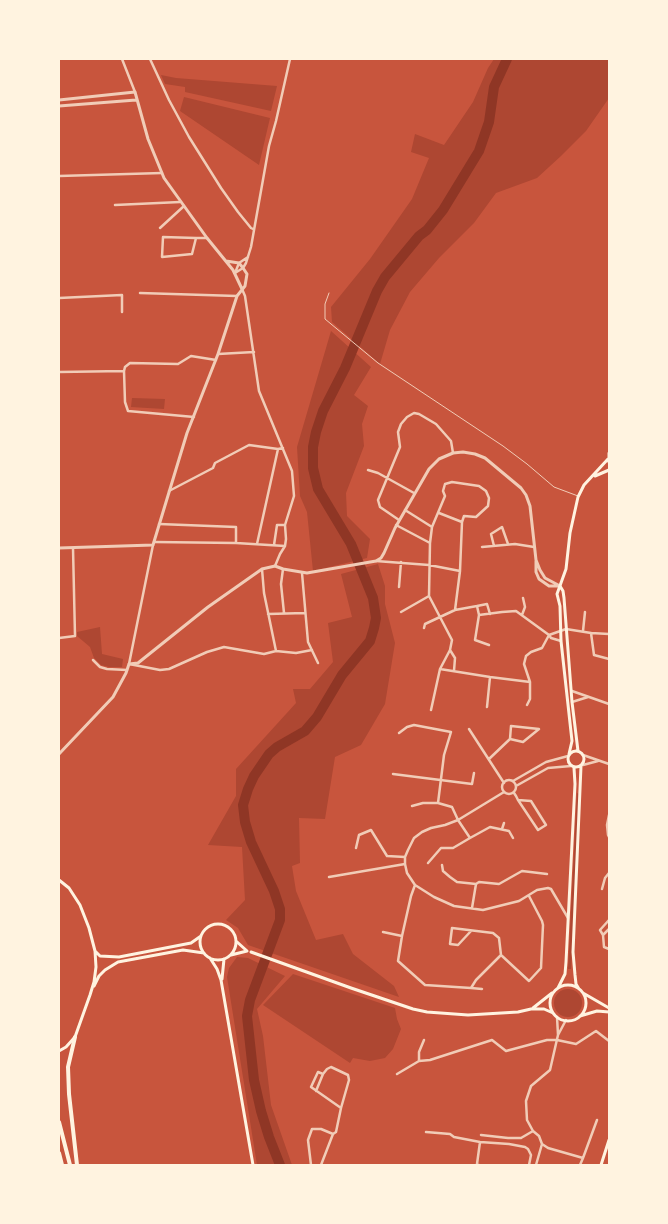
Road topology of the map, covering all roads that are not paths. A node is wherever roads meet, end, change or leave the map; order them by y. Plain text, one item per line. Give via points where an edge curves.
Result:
1 (122, 59) edge
2 (150, 59) edge
3 (290, 59) edge
4 (135, 92) junction
5 (59, 100) edge
6 (136, 100) junction
7 (59, 106) edge
8 (162, 173) junction
9 (59, 176) edge
10 (180, 202) junction
11 (115, 205) dead end
12 (184, 206) junction
13 (160, 228) dead end
14 (253, 229) junction
15 (196, 238) junction
16 (206, 238) junction
17 (248, 257) junction
18 (226, 261) junction
19 (239, 264) junction
20 (243, 268) junction
21 (235, 273) junction
22 (242, 289) junction
23 (329, 293) dead end
24 (140, 294) dead end
25 (237, 296) junction
26 (59, 298) edge
27 (122, 312) dead end
28 (254, 352) junction
29 (218, 354) junction
30 (216, 360) junction
31 (124, 371) junction
32 (59, 372) edge
33 (194, 417) junction
34 (283, 448) junction
35 (278, 449) junction
36 (453, 453) junction
37 (609, 453) edge
38 (609, 461) edge
39 (368, 470) dead end
40 (609, 470) edge
41 (591, 478) junction
42 (387, 479) junction
43 (169, 491) junction
44 (414, 493) junction
45 (578, 497) junction
46 (405, 510) junction
47 (439, 513) junction
48 (399, 520) junction
49 (462, 522) junction
50 (159, 524) junction
51 (285, 525) junction
52 (396, 525) junction
53 (432, 528) junction
54 (236, 543) junction
55 (430, 543) junction
56 (153, 544) junction
57 (257, 544) junction
58 (508, 544) junction
59 (274, 545) junction
60 (285, 546) junction
61 (494, 546) junction
62 (482, 547) dead end
63 (534, 547) junction
64 (59, 548) edge
65 (73, 548) junction
66 (536, 560) junction
67 (376, 562) junction
68 (401, 562) junction
69 (429, 565) junction
70 (275, 566) junction
71 (262, 569) junction
72 (283, 569) junction
73 (460, 571) junction
74 (302, 573) junction
75 (560, 586) junction
76 (399, 587) dead end
77 (429, 596) junction
78 (523, 598) dead end
79 (477, 606) junction
80 (455, 610) junction
81 (401, 612) dead end
82 (585, 612) dead end
83 (284, 613) junction
84 (306, 613) junction
85 (268, 614) junction
86 (490, 614) junction
87 (522, 615) junction
88 (479, 616) junction
89 (439, 617) junction
90 (424, 628) dead end
91 (566, 628) junction
92 (561, 630) junction
93 (583, 631) junction
94 (591, 633) junction
95 (609, 634) edge
96 (549, 635) junction
97 (59, 638) edge
98 (561, 641) junction
99 (489, 645) dead end
100 (312, 650) junction
101 (450, 650) junction
102 (276, 651) junction
103 (609, 659) edge
104 (93, 660) dead end
105 (318, 663) dead end
106 (129, 664) junction
107 (440, 669) junction
108 (127, 670) junction
109 (454, 671) junction
110 (490, 678) junction
111 (530, 682) junction
112 (572, 691) junction
113 (588, 697) junction
114 (572, 702) junction
115 (609, 704) edge
116 (527, 705) dead end
117 (487, 706) dead end
118 (432, 710) dead end
119 (469, 729) dead end
120 (399, 733) dead end
121 (510, 739) junction
122 (578, 751) junction
123 (59, 754) edge
124 (569, 755) junction
125 (583, 755) junction
126 (489, 759) junction
127 (599, 761) junction
128 (609, 764) edge
129 (582, 765) junction
130 (572, 767) junction
131 (474, 773) dead end
132 (393, 774) dead end
133 (441, 780) junction
134 (513, 781) junction
135 (504, 782) junction
136 (516, 786) junction
137 (504, 792) junction
138 (514, 793) junction
139 (518, 800) junction
140 (438, 803) junction
141 (412, 806) dead end
142 (609, 815) edge
143 (458, 820) junction
144 (504, 823) dead end
145 (502, 829) junction
146 (609, 837) edge
147 (470, 838) junction
148 (514, 838) dead end
149 (356, 848) dead end
150 (405, 857) junction
151 (428, 863) dead end
152 (405, 864) junction
153 (442, 865) dead end
154 (609, 873) edge
155 (547, 874) dead end
156 (329, 877) dead end
157 (59, 880) edge
158 (476, 884) junction
159 (416, 885) junction
160 (602, 889) dead end
161 (529, 896) junction
162 (472, 908) junction
163 (568, 918) junction
164 (609, 920) edge
165 (609, 929) edge
166 (471, 931) junction
167 (383, 932) dead end
168 (603, 935) junction
169 (201, 936) junction
170 (402, 936) junction
171 (236, 941) junction
172 (609, 949) edge
173 (95, 951) junction
174 (249, 952) junction
175 (204, 953) junction
176 (231, 955) junction
177 (501, 955) junction
178 (210, 958) junction
179 (224, 959) junction
180 (221, 980) junction
181 (471, 988) junction
182 (558, 988) junction
183 (482, 989) dead end
184 (579, 989) junction
185 (582, 992) junction
186 (553, 993) junction
187 (90, 995) junction
188 (531, 1008) junction
189 (609, 1008) edge
190 (609, 1012) edge
191 (553, 1013) junction
192 (580, 1016) junction
193 (557, 1017) junction
194 (566, 1020) junction
195 (558, 1035) junction
196 (75, 1037) junction
197 (424, 1040) dead end
198 (558, 1040) junction
199 (609, 1041) edge
200 (59, 1051) edge
201 (419, 1061) junction
202 (323, 1074) junction
203 (397, 1074) dead end
204 (316, 1091) junction
205 (341, 1108) junction
206 (597, 1120) dead end
207 (59, 1122) edge
208 (533, 1131) junction
209 (426, 1132) dead end
210 (333, 1134) junction
211 (481, 1135) dead end
212 (609, 1140) edge
213 (480, 1142) junction
214 (542, 1144) junction
215 (59, 1153) edge
216 (583, 1158) junction
217 (62, 1165) edge
218 (70, 1165) edge
219 (77, 1165) edge
220 (253, 1165) edge
221 (312, 1165) edge
222 (321, 1165) edge
223 (479, 1165) edge
224 (529, 1165) edge
225 (536, 1165) edge
226 (580, 1165) edge
227 (600, 1165) edge

1 - 4 street
2 - 14 street via 189,137 220,188
3 - 14 street via 269,146
4 - 5 street
4 - 6 street
6 - 7 street
6 - 8 street via 148,140
8 - 9 street
8 - 10 street
10 - 11 street
10 - 12 street
12 - 13 street
12 - 16 street
14 - 17 street
15 - 15 street via 163,237 162,257 192,254
15 - 16 street
16 - 18 street
17 - 19 street
17 - 20 street
18 - 19 street
18 - 21 street
19 - 20 street
19 - 21 street
20 - 21 street
20 - 22 street via 247,274
21 - 22 street
22 - 25 street
22 - 28 street
23 - 45 lane via 325,319 347,338 378,363 503,446 554,487
24 - 25 street
25 - 29 street
26 - 27 street via 122,295
28 - 29 street
28 - 34 street via 259,391
29 - 30 street
30 - 31 street via 191,356 178,364 130,363
30 - 33 street
31 - 32 street
31 - 33 street via 125,402 128,411
33 - 43 street
34 - 35 street
34 - 51 street via 292,471 294,496
35 - 43 street via 249,445
35 - 57 street
36 - 42 street via 451,441 436,424 414,413 402,424 398,432 400,448
36 - 44 street via 434,463
36 - 63 street via 463,452 485,458 521,488 530,506
37 - 38 main road
38 - 41 main road
39 - 42 street
40 - 41 main road
41 - 45 main road
42 - 44 street
42 - 48 street via 379,496 379,504
43 - 50 street
44 - 46 street
45 - 75 main road via 566,569
46 - 48 street
46 - 53 street
47 - 49 street
47 - 49 street via 445,484 452,482 479,486 486,491 489,498 488,506 476,517 464,516
47 - 53 street
48 - 52 street
49 - 73 street
50 - 54 street via 236,527
50 - 56 street
51 - 59 street via 277,525
51 - 60 street
52 - 55 street
52 - 67 street via 384,553
53 - 55 street
54 - 56 street
54 - 57 street
55 - 69 street
56 - 65 street
56 - 106 street
57 - 59 street
58 - 61 street
58 - 61 street via 502,527 491,534
58 - 63 street
59 - 60 street
60 - 70 street
61 - 62 street
63 - 66 street
64 - 65 street
65 - 97 street via 75,636
66 - 75 street via 546,578
66 - 75 street via 539,579 549,586
67 - 68 street
67 - 74 street
68 - 69 street
68 - 76 street
69 - 73 street
69 - 77 street
70 - 71 street
70 - 72 street
71 - 85 street
71 - 106 street via 208,607 138,663
72 - 74 street
72 - 83 street via 281,584
73 - 80 street
74 - 84 street
75 - 91 main road via 564,598
75 - 92 main road via 558,594
77 - 81 street
77 - 89 street
78 - 87 street via 525,607
79 - 80 street
79 - 86 street via 487,604
79 - 88 street
80 - 89 street
82 - 93 street
83 - 84 street
83 - 85 street
84 - 100 street via 308,642
85 - 102 street
86 - 87 street via 516,611
86 - 88 street
87 - 96 street
88 - 99 street via 475,640
89 - 90 street via 425,624
89 - 101 street via 452,640
91 - 92 street
91 - 93 street
91 - 112 main road
92 - 96 street
92 - 98 main road
93 - 94 street
94 - 95 street
94 - 103 street via 594,655
96 - 98 street
96 - 111 street via 542,648 526,656 524,664
98 - 124 main road via 572,741
100 - 102 street via 296,653
100 - 105 street
101 - 107 street
101 - 109 street via 455,658
102 - 106 street via 264,654 224,647 160,670
104 - 108 street via 107,669
106 - 108 street
107 - 109 street
107 - 118 street
108 - 123 street via 113,697
109 - 110 street
110 - 111 street
110 - 117 street
111 - 116 street via 530,700
112 - 113 street
112 - 114 main road
113 - 114 street
113 - 115 street
114 - 122 main road
119 - 126 street
120 - 133 street via 407,727 414,726 451,732 444,755
121 - 121 street via 524,742 539,729 511,726
121 - 126 street
122 - 124 main road
122 - 125 main road
124 - 130 main road via 568,761
124 - 134 street via 546,762
125 - 127 street
125 - 129 main road
126 - 135 street
127 - 128 street
127 - 129 street
129 - 130 main road
129 - 184 main road via 574,952 576,984
130 - 136 street via 548,768
130 - 163 main road via 575,784
131 - 133 street via 472,784
132 - 133 street
133 - 140 street
134 - 135 street
134 - 136 street
135 - 137 street
136 - 138 street
137 - 138 street
137 - 143 street
138 - 139 street
139 - 139 street via 538,830 546,825 531,801
140 - 141 street
140 - 143 street via 452,807
142 - 146 street
143 - 147 street
143 - 150 street via 422,832 414,838
144 - 145 street
145 - 147 street via 488,828
145 - 148 street via 509,831
147 - 151 street via 453,848 441,848
149 - 150 street via 359,835 371,830 387,856
150 - 152 street
152 - 156 street
152 - 159 street
153 - 158 street via 443,871 457,882
154 - 160 street
155 - 158 street via 522,871 499,884
157 - 173 main road via 69,888 80,905 90,928
158 - 162 street
159 - 162 street via 454,906
159 - 170 street
161 - 162 street via 504,906 483,910
161 - 163 street via 537,890 548,888
161 - 177 street via 543,923 541,968 529,981
163 - 182 main road via 565,974
164 - 168 street via 600,930
165 - 168 street
166 - 166 street via 452,928 450,944 458,945
166 - 177 street via 493,933 497,936
167 - 170 street
168 - 172 street via 604,947
169 - 171 main road via 208,926 219,923 232,930
169 - 173 main road via 190,943 119,957 100,956
169 - 175 main road via 201,948
170 - 181 street via 398,961 425,985
171 - 174 main road
171 - 176 main road
173 - 187 main road via 96,967
174 - 176 main road
174 - 188 main road via 427,1012 468,1015 518,1012
175 - 178 main road
175 - 187 main road via 182,950 118,962 104,970
176 - 179 main road
177 - 181 street
178 - 179 main road
178 - 180 main road
179 - 180 main road
180 - 220 main road
181 - 183 street
182 - 184 main road via 572,985
182 - 186 main road
184 - 185 main road
185 - 189 main road
185 - 192 main road via 585,1004
186 - 188 main road
186 - 191 main road
187 - 196 main road
188 - 191 main road
190 - 192 main road via 597,1011
191 - 193 main road
192 - 194 main road
193 - 194 main road
193 - 195 street
194 - 195 street
195 - 198 street
196 - 200 main road
196 - 219 highway via 68,1067
197 - 201 street via 419,1052
198 - 199 street via 576,1044 596,1031
198 - 201 street via 547,1040 506,1051 492,1040 430,1060
198 - 208 street via 550,1070 531,1086 526,1101 527,1120
201 - 203 street
202 - 204 street
202 - 204 street via 318,1072 313,1082 311,1087
202 - 205 street via 331,1067 348,1075 349,1080
204 - 205 street
205 - 210 street via 336,1132
206 - 216 street
207 - 218 highway
208 - 211 street via 521,1138
208 - 214 street via 539,1136
209 - 213 street via 450,1134
210 - 221 street via 312,1129 308,1140
210 - 222 street
212 - 227 main road
213 - 223 street via 477,1164
213 - 224 street via 525,1147 531,1155
214 - 216 street
214 - 225 street
215 - 217 highway
216 - 226 street

